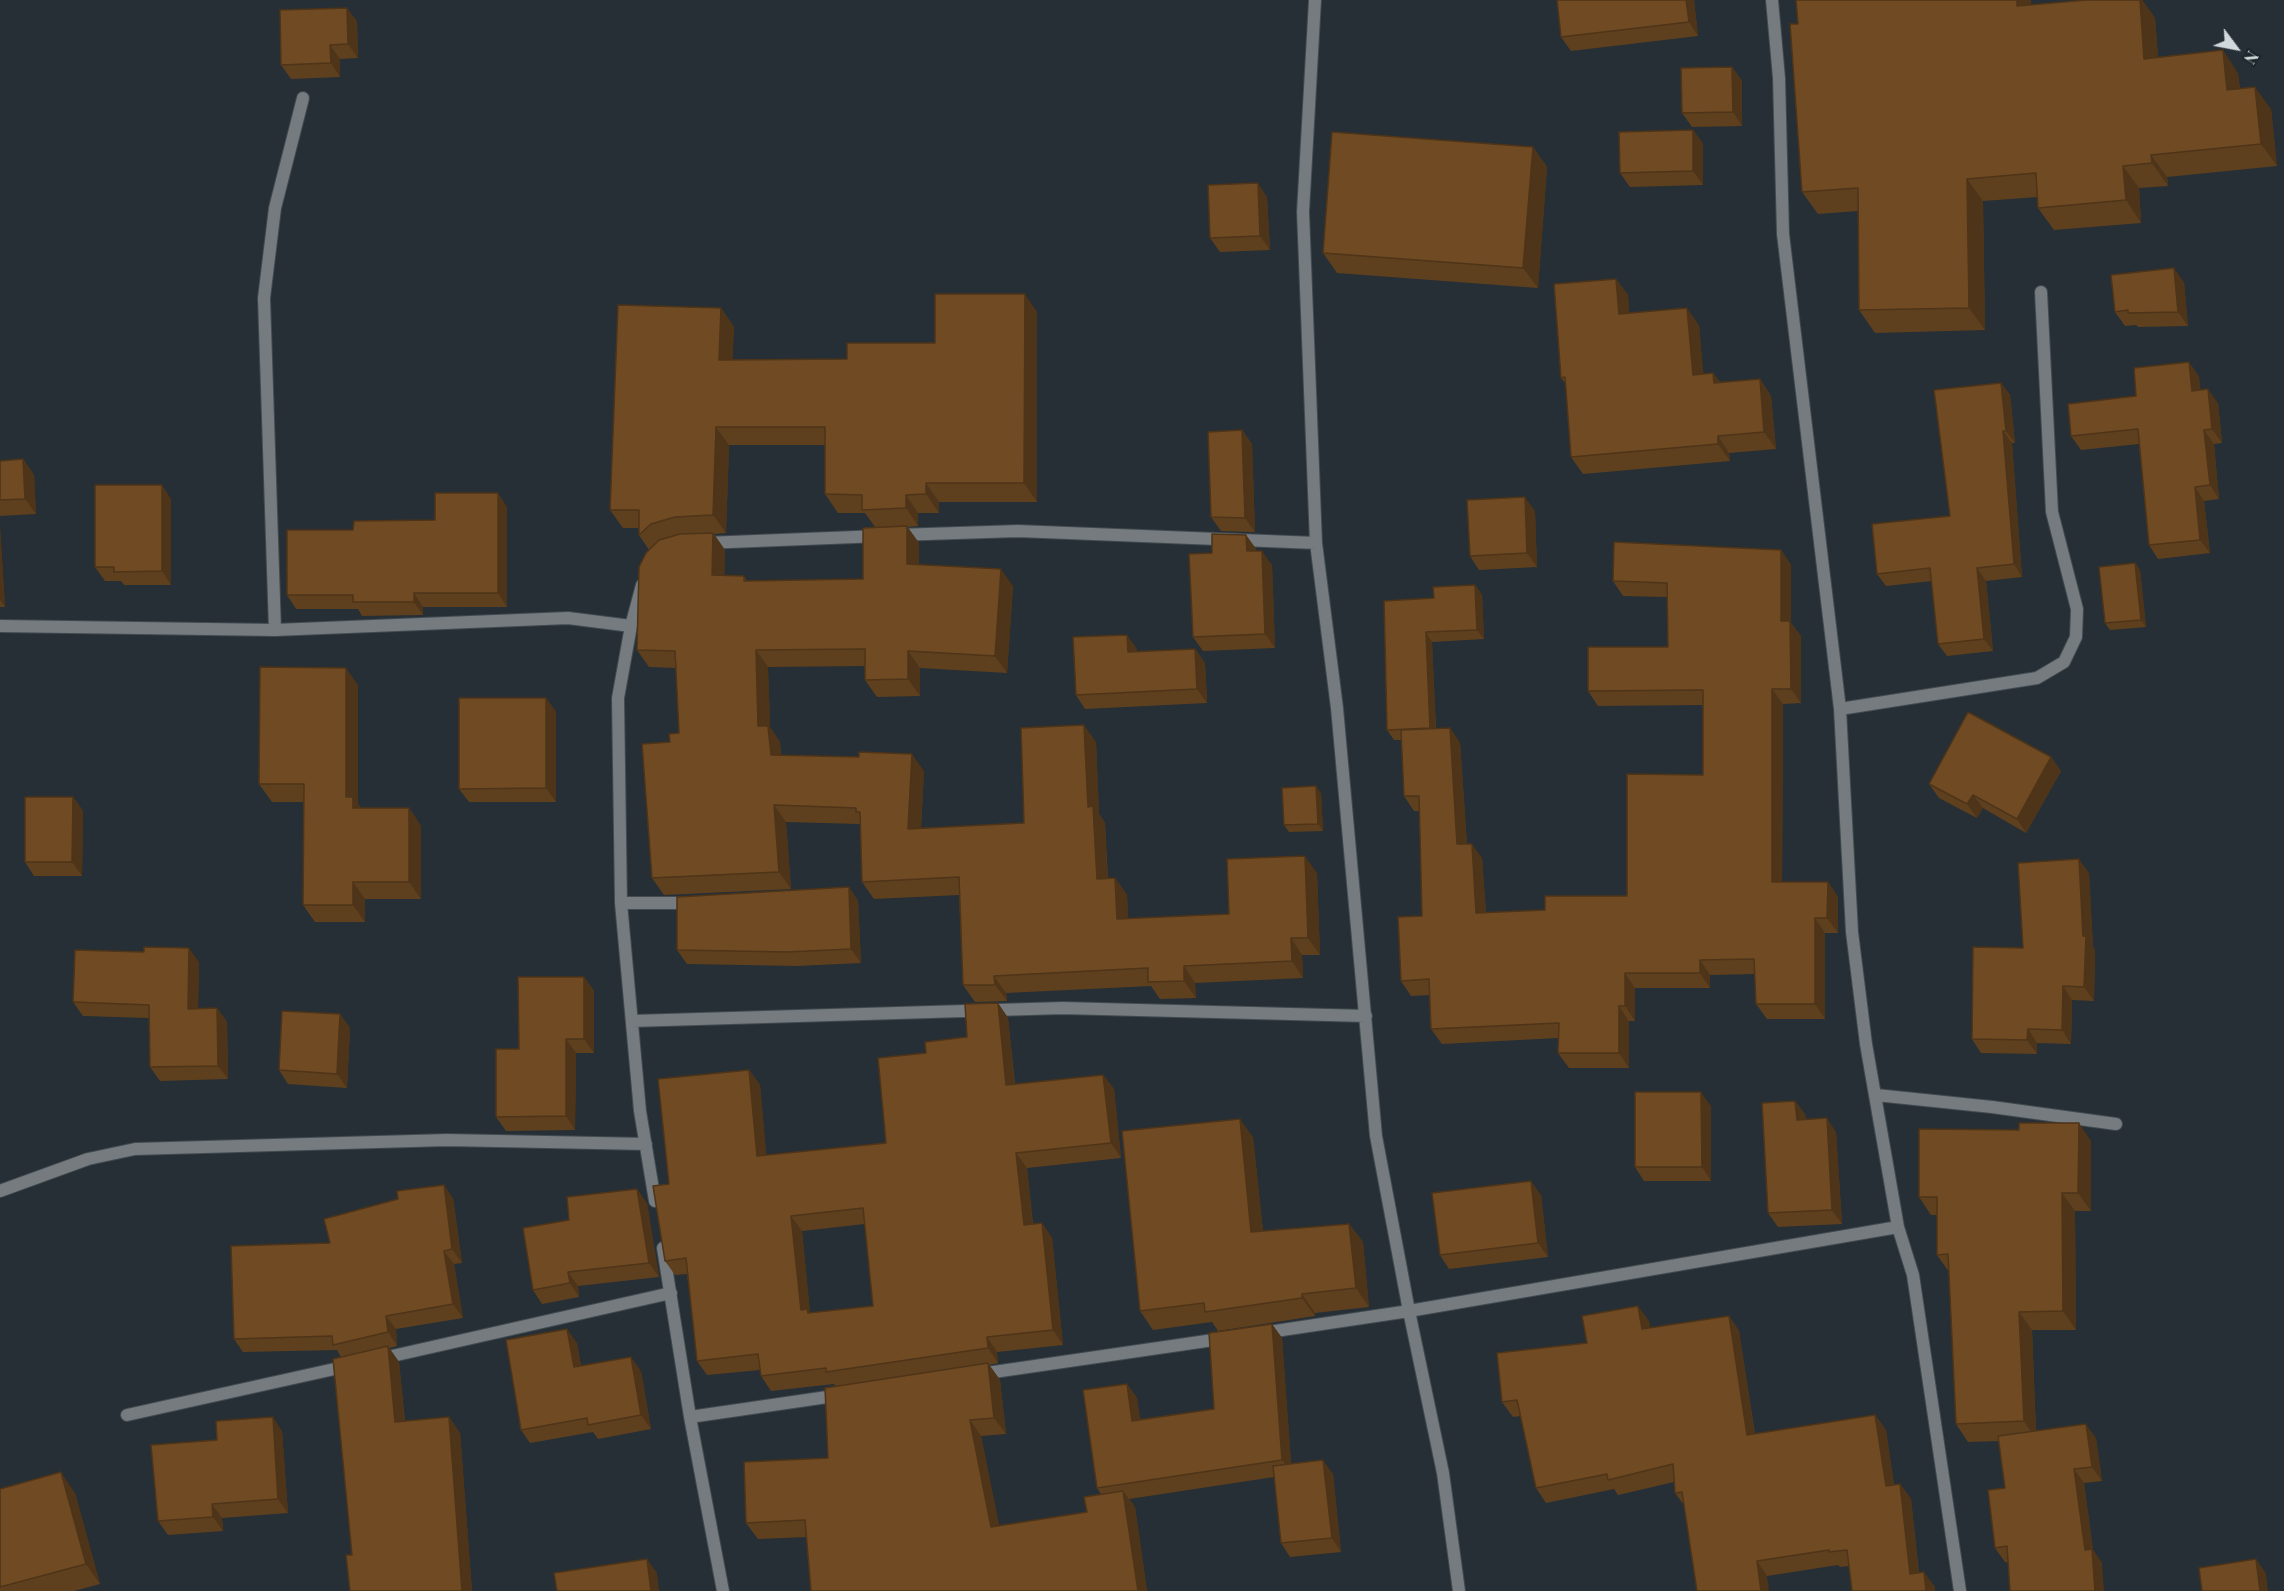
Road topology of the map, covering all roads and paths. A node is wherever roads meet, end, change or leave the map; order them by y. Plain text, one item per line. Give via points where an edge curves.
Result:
1 (1315, 0) edge
2 (1772, 0) edge
3 (303, 98) dead end
4 (2040, 292) dead end
5 (690, 543) edge
6 (1316, 543) junction
7 (648, 571) edge
8 (0, 626) edge
9 (631, 626) junction
10 (275, 630) junction
11 (1840, 709) junction
12 (709, 902) edge
13 (621, 903) junction
14 (1366, 1016) junction
15 (632, 1021) junction
16 (1876, 1095) junction
17 (2116, 1124) dead end
18 (646, 1144) junction
19 (0, 1191) edge
20 (657, 1213) edge
21 (1898, 1227) junction
22 (661, 1236) edge
23 (671, 1293) junction
24 (1409, 1311) junction
25 (961, 1377) edge
26 (855, 1393) edge
27 (127, 1415) dead end
28 (690, 1417) junction
29 (723, 1591) edge
30 (1459, 1591) edge
31 (1960, 1591) edge

1 - 6 street via 1303,212
2 - 11 street via 1779,78 1782,234
3 - 10 street via 274,208 264,298
4 - 11 street via 2052,512 2077,609 2076,637 2064,662 2037,678
5 - 6 street via 1018,531
6 - 14 street via 1337,708
7 - 9 street
8 - 10 street
9 - 10 street via 568,618
9 - 13 street via 618,698
11 - 16 street via 1852,932
12 - 13 street
13 - 15 street
14 - 15 street via 1063,1008
14 - 24 street via 1376,1136
15 - 18 street
16 - 17 street
16 - 21 street
18 - 19 street via 447,1140 135,1149 88,1159
18 - 20 street
21 - 24 street
21 - 31 street via 1913,1275
22 - 23 street
23 - 27 street
23 - 28 street
24 - 25 street
24 - 30 street via 1443,1473
26 - 28 street
28 - 29 street

